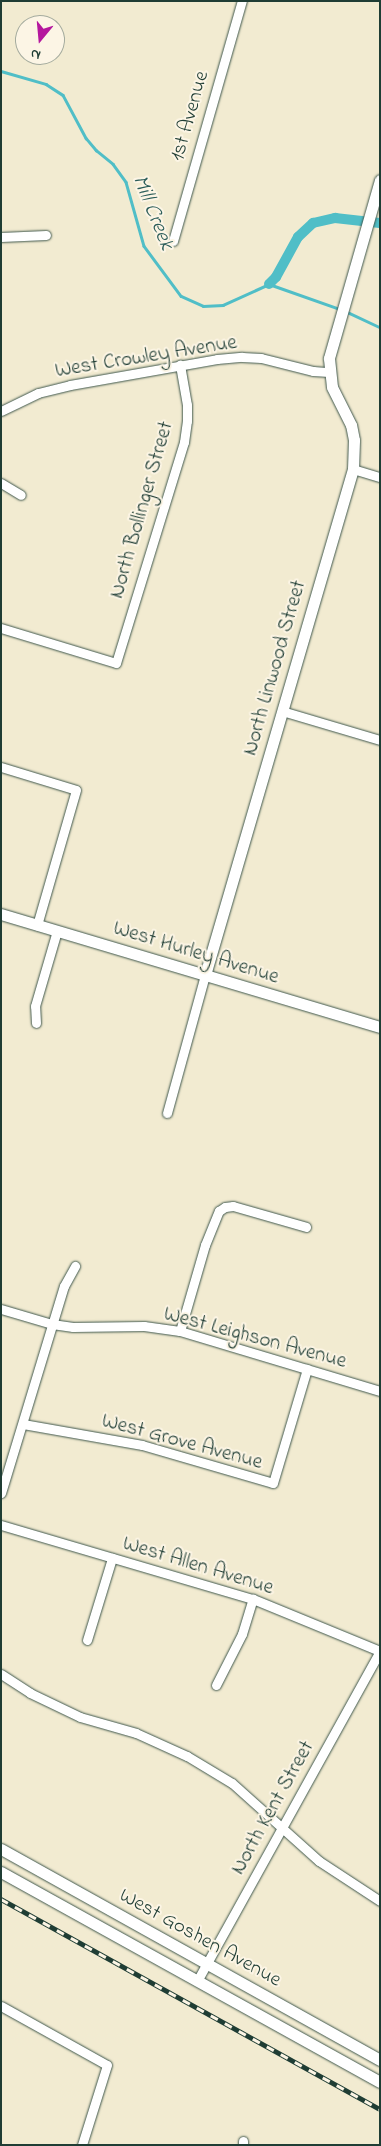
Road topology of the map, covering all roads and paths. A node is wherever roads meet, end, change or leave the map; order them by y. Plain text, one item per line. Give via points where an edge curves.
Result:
1 (242, 1) edge
2 (380, 180) edge
3 (46, 235) dead end
4 (1, 237) edge
5 (173, 241) dead end
6 (180, 366) junction
7 (329, 372) junction
8 (1, 411) edge
9 (353, 469) junction
10 (380, 477) edge
11 (1, 483) edge
12 (21, 495) dead end
13 (1, 628) edge
14 (282, 711) junction
15 (380, 740) edge
16 (1, 767) edge
17 (1, 914) edge
18 (37, 925) junction
19 (57, 931) junction
20 (205, 975) junction
21 (36, 1023) dead end
22 (380, 1027) edge
23 (167, 1113) dead end
24 (306, 1227) dead end
25 (74, 1266) dead end
26 (1, 1310) edge
27 (52, 1324) junction
28 (180, 1332) junction
29 (307, 1370) junction
30 (380, 1391) edge
31 (23, 1424) junction
32 (1, 1492) edge
33 (1, 1526) edge
34 (112, 1558) junction
35 (253, 1599) junction
36 (87, 1640) dead end
37 (380, 1651) edge
38 (1, 1674) edge
39 (216, 1685) dead end
40 (282, 1828) junction
41 (1, 1849) edge
42 (1, 1872) edge
43 (380, 1901) edge
44 (206, 1963) junction
45 (197, 1981) junction
46 (1, 2006) edge
47 (380, 2060) edge
48 (380, 2082) edge
49 (82, 2145) edge

1 - 5 street, 1st Avenue
2 - 7 street via 329,358
3 - 4 street
6 - 7 street, West Crowley Avenue via 242,356
6 - 8 street, West Crowley Avenue via 38,393
6 - 13 street, North Bollinger Street via 187,405 184,442 116,663
7 - 9 street, North Linwood Street via 332,387 351,425
9 - 10 street
9 - 14 street, North Linwood Street
11 - 12 street
14 - 15 street
14 - 20 street, North Linwood Street
16 - 18 street via 76,790
17 - 18 street, West Hurley Avenue
18 - 19 street, West Hurley Avenue
19 - 20 street, West Hurley Avenue
19 - 21 street via 35,1006
20 - 22 street, West Hurley Avenue
20 - 23 street
24 - 28 street via 225,1206 219,1211 205,1245
25 - 27 street
26 - 27 street, West Leighson Avenue
27 - 28 street, West Leighson Avenue via 103,1328 144,1326
27 - 31 street
28 - 29 street, West Leighson Avenue
29 - 30 street, West Leighson Avenue
29 - 31 street, West Grove Avenue via 273,1484 142,1445
31 - 32 street
33 - 34 street, West Allen Avenue
34 - 35 street, West Allen Avenue
34 - 36 street
35 - 37 street, West Allen Avenue
35 - 39 street via 242,1634
37 - 40 street, North Kent Street
38 - 40 street via 30,1693 80,1717 136,1733 187,1756 232,1783
40 - 43 street via 319,1861
40 - 44 street, North Kent Street
41 - 44 street, West Goshen Avenue
42 - 45 street, West Goshen Avenue
44 - 45 street, North Kent Street
44 - 47 street, West Goshen Avenue
45 - 48 street, West Goshen Avenue
46 - 49 street via 107,2065

